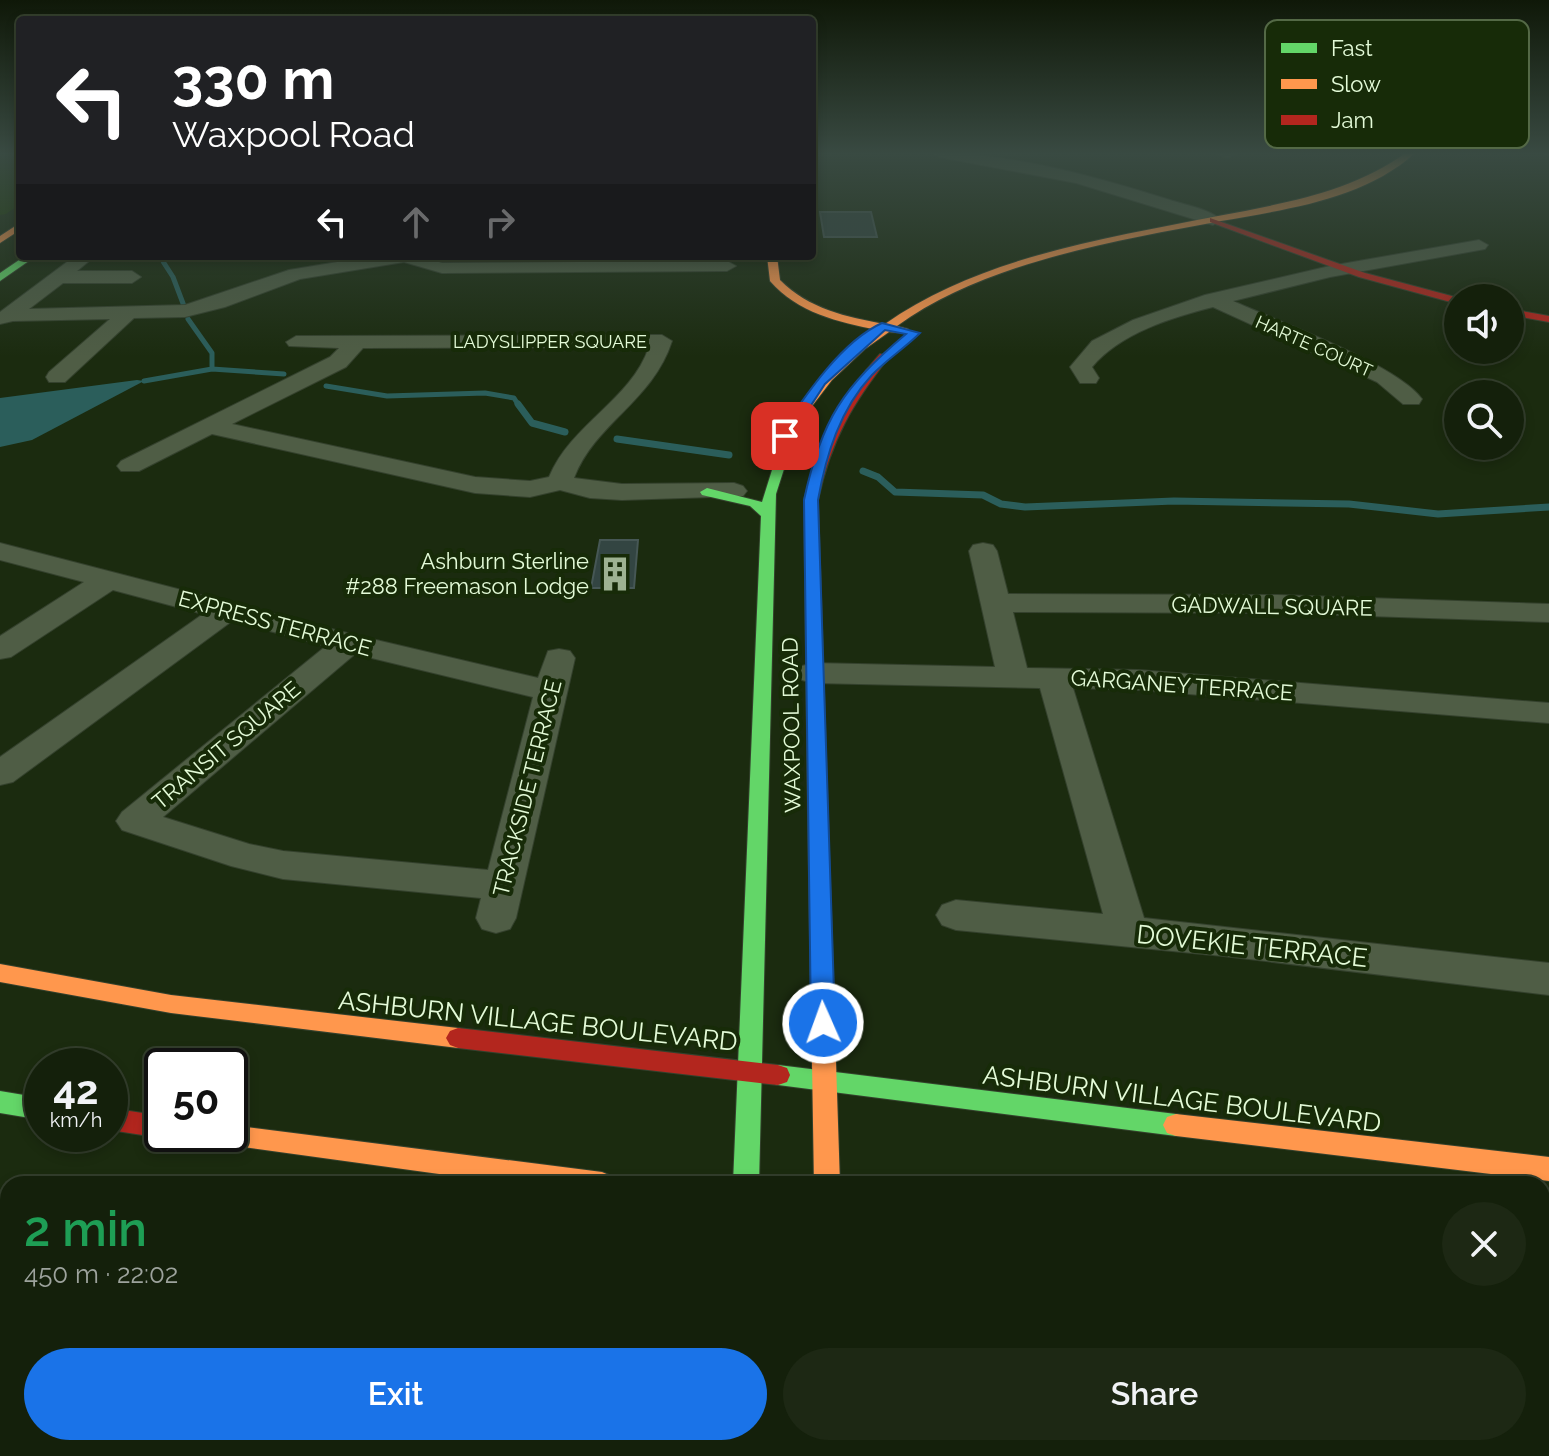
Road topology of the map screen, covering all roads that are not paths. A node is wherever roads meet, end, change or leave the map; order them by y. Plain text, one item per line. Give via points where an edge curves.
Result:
1 (1209, 221) edge
2 (1215, 221) edge
3 (1265, 221) edge
4 (1233, 228) junction
5 (1479, 245) dead end
6 (25, 260) edge
7 (81, 260) edge
8 (285, 260) edge
9 (382, 260) edge
10 (414, 260) edge
11 (773, 260) edge
12 (658, 261) edge
13 (727, 266) dead end
14 (1345, 269) junction
15 (296, 274) junction
16 (58, 277) junction
17 (132, 277) dead end
18 (0, 278) edge
19 (1444, 297) edge
20 (1212, 299) junction
21 (127, 314) junction
22 (1524, 315) edge
23 (4, 318) edge
24 (1549, 319) edge
25 (882, 327) junction
26 (914, 333) junction
27 (296, 342) dead end
28 (357, 342) junction
29 (57, 377) dead end
30 (1088, 378) dead end
31 (1411, 399) dead end
32 (211, 427) junction
33 (130, 466) dead end
34 (560, 482) junction
35 (780, 506) junction
36 (810, 533) junction
37 (0, 551) edge
38 (983, 551) dead end
39 (109, 579) junction
40 (995, 603) junction
41 (228, 610) junction
42 (1549, 613) edge
43 (349, 643) junction
44 (0, 650) edge
45 (813, 673) junction
46 (555, 675) joint
47 (1013, 676) junction
48 (1053, 677) junction
49 (1549, 713) edge
50 (0, 774) edge
51 (500, 902) joint
52 (956, 915) dead end
53 (1128, 932) junction
54 (0, 973) edge
55 (1549, 979) edge
56 (749, 1071) junction
57 (824, 1080) junction
58 (0, 1102) edge
59 (24, 1106) edge
60 (248, 1138) edge
61 (1549, 1169) edge
62 (540, 1176) edge
63 (746, 1176) edge
64 (827, 1176) edge

1 - 25 main road, WAXPOOL ROAD via 1020,266
2 - 4 main road
3 - 4 main road, WAXPOOL ROAD
4 - 14 main road
4 - 26 main road, WAXPOOL ROAD via 1044,272 970,302
5 - 14 street
6 - 18 main road
7 - 16 street
8 - 15 street
9 - 15 street
10 - 12 street via 442,268
11 - 25 main road via 776,282 795,300
12 - 13 street
14 - 19 main road
14 - 20 street
15 - 21 street via 203,307
16 - 17 street
16 - 23 street
20 - 30 street via 1110,339 1082,360
20 - 31 street, HARTE COURT via 1385,377
21 - 23 street
21 - 29 street
22 - 24 main road
25 - 26 main road
25 - 35 main road, WAXPOOL ROAD via 843,358 785,436 775,463
26 - 36 main road, WAXPOOL ROAD via 869,371 839,411 814,476
27 - 28 street, LADYSLIPPER SQUARE
28 - 32 street via 338,362
28 - 34 street, LADYSLIPPER SQUARE via 662,341 653,366 571,456
32 - 33 street
32 - 34 street via 475,485 530,489
34 - 35 street via 590,490 707,492
35 - 36 main road
35 - 56 main road, WAXPOOL ROAD
36 - 45 main road, WAXPOOL ROAD
37 - 39 street, EXPRESS TERRACE
38 - 40 street
39 - 41 street, EXPRESS TERRACE
39 - 44 street
40 - 42 street, GADWALL SQUARE via 1278,604
40 - 47 street
41 - 43 street, EXPRESS TERRACE
41 - 50 street
43 - 46 street, EXPRESS TERRACE
43 - 51 street, TRANSIT SQUARE via 135,821 245,857
45 - 47 street, GARGANEY TERRACE
45 - 57 main road, WAXPOOL ROAD
46 - 51 street, TRACKSIDE TERRACE
47 - 48 street, GARGANEY TERRACE
48 - 49 street, GARGANEY TERRACE
48 - 53 street
52 - 53 street, DOVEKIE TERRACE
53 - 55 street, DOVEKIE TERRACE
54 - 56 main road, ASHBURN VILLAGE BOULEVARD via 149,1002
56 - 57 main road, ASHBURN VILLAGE BOULEVARD
56 - 63 main road, WAXPOOL ROAD
57 - 61 main road, ASHBURN VILLAGE BOULEVARD
57 - 64 main road, WAXPOOL ROAD
58 - 59 main road
60 - 62 main road

